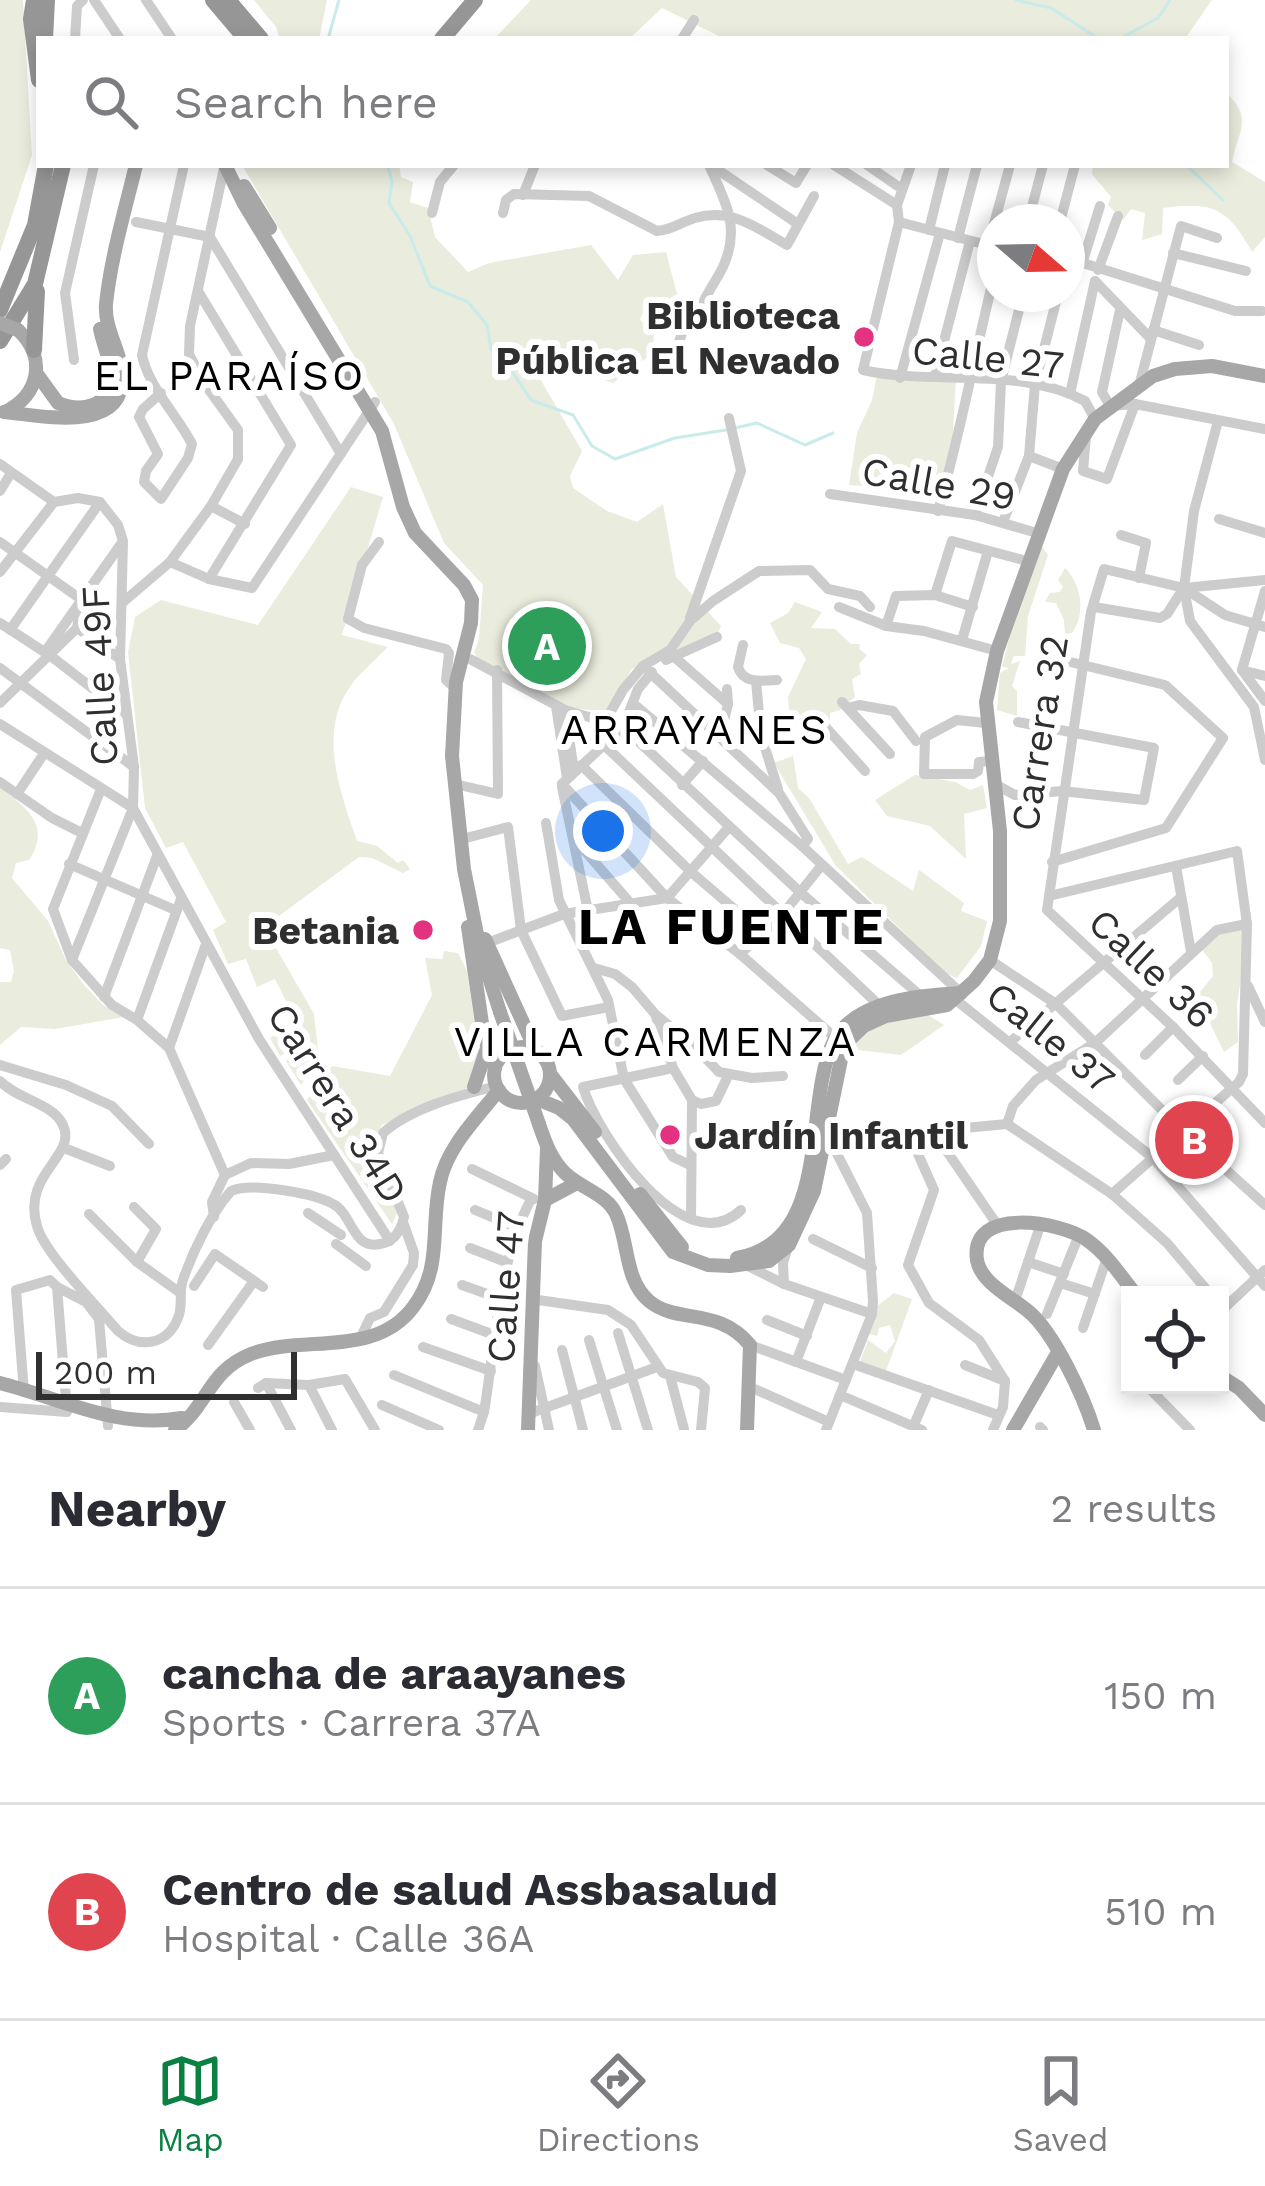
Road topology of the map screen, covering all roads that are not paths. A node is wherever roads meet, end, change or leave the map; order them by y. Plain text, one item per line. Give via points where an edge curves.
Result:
1 (34, 0) edge
2 (47, 0) edge
3 (94, 0) edge
4 (146, 0) edge
5 (213, 0) edge
6 (227, 0) edge
7 (477, 1) edge
8 (80, 3) edge
9 (694, 20) dead end
10 (45, 36) edge
11 (76, 36) edge
12 (118, 36) edge
13 (170, 36) edge
14 (243, 36) edge
15 (258, 36) edge
16 (445, 36) edge
17 (456, 36) edge
18 (684, 36) edge
19 (36, 54) edge
20 (42, 168) edge
21 (43, 168) edge
22 (62, 168) edge
23 (93, 168) edge
24 (131, 168) edge
25 (131, 168) edge
26 (183, 168) edge
27 (226, 168) edge
28 (227, 168) edge
29 (452, 168) edge
30 (534, 168) edge
31 (711, 168) edge
32 (714, 168) edge
33 (772, 168) edge
34 (805, 168) edge
35 (839, 168) edge
36 (871, 168) edge
37 (910, 168) edge
38 (944, 168) edge
39 (976, 168) edge
40 (1009, 168) edge
41 (1042, 168) edge
42 (1074, 168) edge
43 (902, 189) junction
44 (523, 195) junction
45 (814, 196) dead end
46 (1001, 204) edge
47 (1033, 204) edge
48 (1065, 204) edge
49 (897, 205) junction
50 (1100, 206) dead end
51 (432, 213) dead end
52 (502, 213) dead end
53 (732, 214) junction
54 (1118, 216) dead end
55 (136, 222) dead end
56 (898, 222) junction
57 (798, 224) junction
58 (170, 229) junction
59 (934, 231) junction
60 (210, 237) junction
61 (1217, 238) dead end
62 (964, 239) junction
63 (977, 243) edge
64 (1173, 253) junction
65 (1085, 254) edge
66 (43, 260) junction
67 (1085, 266) edge
68 (1246, 271) dead end
69 (1097, 276) junction
70 (2, 284) edge
71 (198, 291) junction
72 (1163, 291) junction
73 (81, 292) dead end
74 (65, 293) junction
75 (0, 310) edge
76 (1120, 310) junction
77 (1262, 311) edge
78 (985, 312) edge
79 (1018, 312) edge
80 (1053, 312) edge
81 (0, 322) edge
82 (1152, 335) junction
83 (0, 341) edge
84 (679, 342) dead end
85 (1199, 345) dead end
86 (34, 350) junction
87 (74, 360) dead end
88 (1150, 369) junction
89 (37, 374) junction
90 (935, 376) junction
91 (1265, 376) edge
92 (900, 378) junction
93 (968, 378) junction
94 (1001, 381) junction
95 (1035, 384) junction
96 (161, 393) junction
97 (1070, 394) junction
98 (1135, 404) junction
99 (372, 406) junction
100 (1110, 406) junction
101 (2, 412) edge
102 (729, 418) dead end
103 (1218, 422) junction
104 (1091, 423) junction
105 (1265, 429) edge
106 (341, 454) junction
107 (1029, 456) junction
108 (5, 469) edge
109 (1063, 469) junction
110 (0, 491) edge
111 (830, 494) dead end
112 (54, 502) junction
113 (100, 502) junction
114 (211, 506) junction
115 (938, 511) junction
116 (975, 515) junction
117 (1219, 519) dead end
118 (1004, 522) junction
119 (245, 524) junction
120 (1037, 532) junction
121 (1265, 533) edge
122 (1120, 535) dead end
123 (123, 541) junction
124 (0, 542) edge
125 (379, 542) dead end
126 (988, 551) junction
127 (14, 552) junction
128 (170, 562) junction
129 (1027, 562) junction
130 (0, 572) edge
131 (46, 573) junction
132 (1139, 578) junction
133 (209, 579) junction
134 (1265, 580) edge
135 (1184, 588) junction
136 (1265, 591) edge
137 (935, 596) junction
138 (893, 598) junction
139 (82, 600) junction
140 (122, 603) junction
141 (839, 607) dead end
142 (973, 607) junction
143 (1094, 607) junction
144 (868, 613) junction
145 (686, 626) junction
146 (886, 626) junction
147 (1260, 626) edge
148 (5, 627) edge
149 (77, 628) junction
150 (717, 637) dead end
151 (962, 640) junction
152 (743, 646) dead end
153 (997, 651) junction
154 (48, 654) junction
155 (666, 657) junction
156 (120, 659) junction
157 (470, 659) junction
158 (1058, 659) dead end
159 (1083, 664) junction
160 (0, 668) edge
161 (497, 670) junction
162 (646, 670) junction
163 (1242, 670) junction
164 (1265, 676) edge
165 (777, 680) dead end
166 (19, 681) junction
167 (755, 681) junction
168 (456, 688) junction
169 (727, 689) dead end
170 (1265, 701) edge
171 (0, 703) edge
172 (728, 704) junction
173 (635, 705) junction
174 (455, 707) junction
175 (561, 708) junction
176 (128, 715) junction
177 (606, 720) junction
178 (1018, 722) dead end
179 (821, 723) dead end
180 (986, 723) junction
181 (0, 724) edge
182 (622, 727) junction
183 (1072, 732) junction
184 (720, 737) junction
185 (916, 741) dead end
186 (603, 744) junction
187 (732, 751) junction
188 (44, 754) junction
189 (890, 754) dead end
190 (1265, 760) edge
191 (991, 761) junction
192 (707, 765) junction
193 (134, 767) junction
194 (865, 771) dead end
195 (571, 775) junction
196 (0, 782) edge
197 (993, 783) junction
198 (455, 784) junction
199 (682, 785) junction
200 (100, 789) junction
201 (1062, 790) junction
202 (779, 793) junction
203 (17, 794) junction
204 (458, 805) junction
205 (133, 808) junction
206 (546, 823) dead end
207 (729, 827) junction
208 (82, 832) junction
209 (466, 838) junction
210 (576, 842) junction
211 (805, 843) junction
212 (712, 847) junction
213 (629, 853) junction
214 (157, 856) junction
215 (1052, 862) junction
216 (69, 864) junction
217 (821, 866) junction
218 (1176, 866) junction
219 (690, 871) junction
220 (610, 875) junction
221 (103, 880) junction
222 (801, 893) junction
223 (141, 896) junction
224 (1049, 896) junction
225 (667, 898) junction
226 (1180, 898) junction
227 (178, 905) junction
228 (632, 905) junction
229 (1046, 910) joint
230 (588, 911) junction
231 (564, 914) junction
232 (782, 914) junction
233 (1247, 924) junction
234 (521, 930) junction
235 (760, 932) junction
236 (478, 942) junction
237 (206, 943) junction
238 (1191, 952) junction
239 (740, 954) junction
240 (72, 960) junction
241 (990, 960) junction
242 (1102, 962) junction
243 (594, 968) junction
244 (1245, 977) junction
245 (638, 993) junction
246 (954, 995) junction
247 (104, 997) junction
248 (922, 997) junction
249 (1143, 999) junction
250 (609, 1004) junction
251 (1056, 1004) junction
252 (880, 1006) junction
253 (655, 1014) junction
254 (137, 1020) junction
255 (1265, 1022) edge
256 (1173, 1027) junction
257 (840, 1042) junction
258 (1010, 1042) junction
259 (1095, 1043) junction
260 (169, 1048) junction
261 (487, 1048) junction
262 (535, 1049) junction
263 (1144, 1055) dead end
264 (1203, 1056) junction
265 (0, 1065) edge
266 (673, 1068) junction
267 (1050, 1074) junction
268 (551, 1075) junction
269 (729, 1075) junction
270 (783, 1076) dead end
271 (624, 1079) junction
272 (1178, 1080) dead end
273 (0, 1081) edge
274 (499, 1084) junction
275 (1231, 1088) junction
276 (470, 1090) junction
277 (537, 1100) junction
278 (692, 1100) junction
279 (1265, 1123) edge
280 (1007, 1124) junction
281 (932, 1131) junction
282 (1183, 1131) junction
283 (828, 1136) junction
284 (149, 1144) dead end
285 (64, 1148) junction
286 (548, 1149) junction
287 (334, 1155) junction
288 (1153, 1158) junction
289 (690, 1165) junction
290 (110, 1166) dead end
291 (472, 1169) dead end
292 (225, 1175) junction
293 (577, 1183) junction
294 (1112, 1194) junction
295 (538, 1199) junction
296 (1265, 1205) edge
297 (134, 1207) dead end
298 (476, 1210) dead end
299 (741, 1210) dead end
300 (308, 1213) dead end
301 (89, 1214) dead end
302 (214, 1217) junction
303 (691, 1219) junction
304 (403, 1222) junction
305 (996, 1223) junction
306 (1040, 1226) junction
307 (516, 1227) junction
308 (1079, 1235) junction
309 (814, 1239) dead end
310 (390, 1241) junction
311 (789, 1245) junction
312 (470, 1248) dead end
313 (1107, 1258) junction
314 (137, 1262) junction
315 (506, 1262) junction
316 (1028, 1262) junction
317 (746, 1265) junction
318 (366, 1266) dead end
319 (872, 1268) junction
320 (1062, 1278) junction
321 (1262, 1278) edge
322 (54, 1283) junction
323 (784, 1284) junction
324 (462, 1285) dead end
325 (194, 1286) dead end
326 (1129, 1286) edge
327 (1203, 1286) edge
328 (179, 1292) junction
329 (1095, 1294) junction
330 (821, 1297) junction
331 (501, 1299) junction
332 (532, 1299) junction
333 (1015, 1301) junction
334 (1229, 1304) edge
335 (872, 1314) junction
336 (1047, 1314) dead end
337 (451, 1319) dead end
338 (767, 1320) dead end
339 (1083, 1328) dead end
340 (619, 1333) dead end
341 (497, 1336) junction
342 (807, 1336) junction
343 (360, 1339) junction
344 (590, 1340) dead end
345 (208, 1345) dead end
346 (751, 1345) junction
347 (423, 1347) dead end
348 (562, 1350) dead end
349 (796, 1361) junction
350 (1058, 1363) junction
351 (853, 1364) junction
352 (964, 1365) dead end
353 (535, 1366) dead end
354 (657, 1366) junction
355 (491, 1372) junction
356 (394, 1375) dead end
357 (670, 1376) junction
358 (634, 1378) junction
359 (846, 1381) junction
360 (1005, 1382) junction
361 (1229, 1382) edge
362 (0, 1383) edge
363 (309, 1385) junction
364 (604, 1386) junction
365 (750, 1387) junction
366 (929, 1390) junction
367 (24, 1392) junction
368 (1155, 1394) edge
369 (840, 1395) junction
370 (574, 1396) junction
371 (235, 1402) dead end
372 (382, 1405) dead end
373 (0, 1406) edge
374 (537, 1410) junction
375 (67, 1412) junction
376 (484, 1412) junction
377 (1264, 1413) edge
378 (998, 1415) junction
379 (185, 1423) edge
380 (702, 1425) edge
381 (108, 1426) junction
382 (828, 1428) edge
383 (918, 1428) edge
384 (1094, 1428) edge
385 (155, 1429) edge
386 (1016, 1429) edge
387 (132, 1430) edge
388 (250, 1430) edge
389 (292, 1430) edge
390 (332, 1430) edge
391 (374, 1430) edge
392 (440, 1430) edge
393 (478, 1430) edge
394 (529, 1430) edge
395 (549, 1430) edge
396 (583, 1430) edge
397 (617, 1430) edge
398 (648, 1430) edge
399 (683, 1430) edge
400 (747, 1430) edge
401 (993, 1430) edge
402 (1190, 1430) edge

1 - 19 highway
2 - 10 highway
3 - 12 street
4 - 13 street
5 - 14 highway
6 - 15 highway
7 - 16 highway
7 - 17 highway
8 - 11 street
9 - 18 street
20 - 70 highway
21 - 75 highway via 35,225
22 - 66 highway
23 - 74 street
24 - 89 main road via 100,296 110,386 99,403 80,409 49,396
25 - 101 main road via 106,301 120,390 89,418
26 - 58 street
27 - 60 street
28 - 99 main road
29 - 51 street
30 - 44 street
31 - 53 street
32 - 57 street
33 - 34 street via 796,183
35 - 49 street
36 - 43 street
37 - 43 street
38 - 59 street
39 - 62 street
40 - 46 street
41 - 47 street
42 - 48 street
43 - 49 street
44 - 52 street via 509,196
44 - 53 street via 589,196 657,231
45 - 57 street
49 - 56 street
50 - 65 street
53 - 57 street via 787,245
53 - 84 street via 724,267
54 - 69 street
55 - 58 street
56 - 59 street
56 - 92 street, Calle 27 via 863,370
58 - 60 street
58 - 96 street via 142,355
59 - 62 street
59 - 92 street
60 - 71 street
60 - 106 street
61 - 64 street via 1181,226
62 - 63 street
62 - 90 street
64 - 68 street
64 - 72 street
66 - 83 highway
66 - 86 highway
67 - 69 street
69 - 72 street
69 - 76 street
69 - 97 street
71 - 114 street via 189,354 238,430 238,459
71 - 119 street via 291,445
72 - 77 street
72 - 82 street
73 - 74 street
74 - 87 street
76 - 82 street
76 - 100 street via 1102,392
78 - 93 street
79 - 94 street
80 - 95 street
81 - 86 main road, bridge
82 - 85 street
82 - 88 street
86 - 89 main road
88 - 91 main road via 1212,366
88 - 100 main road
89 - 101 main road via 26,398
90 - 92 street, Calle 27
90 - 93 street, Calle 27
93 - 94 street, Calle 27
93 - 115 street
94 - 95 street, Calle 27
94 - 116 street via 998,447
95 - 97 street, Calle 27
95 - 107 street
96 - 96 street via 192,444 157,497 144,482 158,454 140,413
97 - 104 street, Calle 27 via 1089,404
98 - 100 street, Calle 27
98 - 103 street, Calle 27
98 - 104 street via 1107,479 1083,471
99 - 106 street
99 - 157 main road via 395,438 421,526 480,596
99 - 168 main road via 410,525 472,600
100 - 104 main road
102 - 145 street via 741,471
103 - 105 street, Calle 27
103 - 135 street
104 - 109 main road
106 - 133 street via 252,588
107 - 109 street
107 - 118 street
108 - 110 street
108 - 112 street
109 - 120 main road
111 - 115 street, Calle 29
112 - 113 street
112 - 127 street
113 - 123 street
113 - 131 street
114 - 119 street
114 - 128 street
115 - 116 street, Calle 29
116 - 118 street, Calle 29
117 - 121 street
118 - 120 street, Calle 29
119 - 133 street
120 - 129 main road
122 - 132 street via 1146,543
123 - 139 street
123 - 140 street, Calle 49F
124 - 127 street
125 - 168 street via 362,565 348,619 446,649 446,680
126 - 129 street
126 - 137 street via 952,542
126 - 142 street
127 - 130 street
127 - 131 street
128 - 133 street
128 - 140 street
129 - 153 main road
131 - 139 street
131 - 148 street
132 - 135 street
132 - 143 street, Carrera 32 via 1104,569
134 - 135 street
135 - 143 street via 1160,618
135 - 147 street
135 - 190 street via 1190,621 1254,707
136 - 147 street
137 - 138 street
137 - 142 street
138 - 144 street
138 - 146 street
139 - 149 street
139 - 154 street
140 - 156 street, Calle 49F
141 - 144 street
142 - 151 street
143 - 159 street, Carrera 32
144 - 145 street via 860,596 828,590 811,570 773,568
144 - 146 street
145 - 155 street
146 - 151 street
147 - 163 street
148 - 154 street
149 - 154 street
149 - 156 street
150 - 155 street
151 - 153 street
152 - 167 street via 739,672
153 - 180 main road
154 - 166 street
154 - 176 street
155 - 162 street
155 - 172 street
156 - 176 street, Calle 49F
157 - 161 street
157 - 174 main road
158 - 159 street
159 - 183 street, Carrera 32
159 - 215 street via 1165,685 1223,738 1166,829
160 - 166 street
161 - 175 street
161 - 198 street via 499,794
162 - 173 street
162 - 177 street
162 - 184 street
163 - 164 street
163 - 170 street
165 - 167 street
166 - 171 street
166 - 193 street
167 - 202 street
168 - 174 main road
169 - 172 street
172 - 184 street
173 - 182 street
173 - 192 street, Calle 37
174 - 198 main road
175 - 177 street
175 - 195 street
176 - 193 street, Calle 49F
177 - 182 street
178 - 183 street
179 - 194 street
180 - 191 main road
180 - 191 street via 956,720 925,736 924,774 973,774 979,762
181 - 188 street
182 - 186 street
182 - 199 street
183 - 201 street, Carrera 32
183 - 201 street via 1154,748 1144,800
184 - 187 street
185 - 189 street via 893,711 845,705
186 - 195 street
186 - 212 street
187 - 192 street
187 - 202 street
188 - 200 street
188 - 203 street
191 - 197 main road
192 - 199 street
192 - 211 street, Calle 37
193 - 205 street, Calle 49F
195 - 210 street
195 - 213 street
195 - 219 street
196 - 203 street
197 - 201 street via 1015,795
197 - 241 main road via 1001,889
198 - 204 main road
199 - 207 street
200 - 205 street
200 - 208 street
201 - 215 street, Carrera 32
202 - 211 street
203 - 208 street
204 - 209 main road
204 - 236 main road
205 - 214 street, Carrera 34D
205 - 221 street
206 - 231 street
207 - 212 street
207 - 222 street
208 - 216 street
209 - 234 street via 508,827
209 - 236 main road
210 - 220 street
210 - 230 street
211 - 217 street, Calle 37
212 - 219 street
212 - 232 street
213 - 220 street
213 - 225 street
214 - 223 street
214 - 227 street, Carrera 34D
215 - 224 street, Carrera 32
216 - 221 street
216 - 240 street via 53,909
217 - 222 street
217 - 246 street, Calle 37
218 - 224 street
218 - 226 street
218 - 233 street via 1237,851
219 - 225 street
219 - 235 street
220 - 228 street
221 - 223 street
221 - 240 street
222 - 232 street
222 - 248 street
223 - 227 street
223 - 247 street
224 - 229 street, Carrera 32
225 - 228 street
225 - 239 street
226 - 238 street
226 - 242 street
227 - 237 street, Carrera 34D
227 - 254 street
228 - 230 street
229 - 242 street, Calle 36
230 - 231 street
231 - 234 street
231 - 243 street
232 - 235 street
232 - 252 street
233 - 238 street via 1217,930
233 - 244 street
234 - 236 street
234 - 250 street via 562,1016
235 - 239 street
236 - 261 main road
236 - 262 main road
236 - 286 main road, bridge
237 - 260 street
237 - 287 street, Carrera 34D
238 - 249 street
239 - 257 street
240 - 247 street
241 - 246 main road
241 - 251 street
242 - 249 street, Calle 36
242 - 251 street
243 - 245 street
243 - 250 street
244 - 255 street
244 - 275 street via 1243,1074
245 - 250 street
245 - 253 street
246 - 248 main road
246 - 257 main road via 947,1005 875,1021
246 - 258 street, Calle 37
247 - 254 street
248 - 252 main road
249 - 256 street, Calle 36
249 - 259 street
250 - 271 street
251 - 258 street
251 - 259 street
252 - 257 main road
253 - 266 street
253 - 269 street
254 - 260 street
256 - 263 street
256 - 264 street, Calle 36
257 - 268 main road via 799,1204 769,1247 731,1259 675,1242
257 - 283 main road
258 - 267 street, Calle 37
259 - 267 street
259 - 282 street
260 - 292 street
261 - 274 main road
261 - 276 main road
262 - 268 main road
262 - 274 main road via 509,1050
264 - 272 street
264 - 275 street, Calle 36
265 - 284 street via 112,1106
266 - 271 street
266 - 278 street
267 - 280 street via 1025,1090
267 - 288 street, Calle 37
268 - 277 main road
269 - 270 street
269 - 278 street via 716,1100
271 - 289 street via 673,1157
271 - 303 street via 583,1087 588,1105 640,1183
273 - 285 street via 60,1118
274 - 276 street
274 - 277 main road via 522,1103
274 - 343 main road via 442,1174 435,1256 418,1300 393,1325
275 - 279 street, Calle 36
275 - 282 street
276 - 304 street via 380,1138
277 - 317 main road via 574,1119 674,1252 708,1265
278 - 289 street
280 - 281 street
280 - 294 street
281 - 305 street
281 - 360 street via 918,1154 934,1190 908,1265 928,1303 979,1340
282 - 288 street
282 - 296 street
283 - 311 main road
283 - 319 street via 868,1213
285 - 290 street
285 - 328 street via 38,1181 37,1228 118,1331 150,1344 174,1325
286 - 293 main road
286 - 295 main road, Calle 47
287 - 292 street via 251,1163
287 - 310 street, Carrera 34D
288 - 294 street
288 - 321 street, Calle 37
289 - 303 street
291 - 295 street
292 - 302 street
293 - 295 main road
293 - 346 main road via 616,1211 635,1282 650,1302 719,1321
294 - 327 street
295 - 307 street
295 - 332 main road, Calle 47
297 - 314 street via 157,1228
298 - 307 street
299 - 303 street via 715,1223
300 - 318 street
301 - 314 street
302 - 310 street via 235,1190 258,1186 330,1202 360,1240
302 - 328 street
304 - 310 street
304 - 343 street via 413,1265
305 - 306 main road
305 - 333 main road via 980,1239 977,1263
306 - 308 main road
306 - 316 street
307 - 315 street
308 - 313 main road
308 - 320 street
309 - 319 street
311 - 317 main road via 770,1261
311 - 323 street
312 - 315 street
313 - 326 main road
313 - 329 street
314 - 328 street
315 - 331 street
316 - 320 street
316 - 333 street
317 - 323 street
319 - 335 street
320 - 329 street
320 - 336 street
321 - 334 street
322 - 367 street via 18,1287
322 - 375 street
322 - 381 street via 99,1319
323 - 330 street
324 - 331 street
325 - 345 street via 215,1254 259,1284
329 - 339 street
330 - 335 street
330 - 342 street
331 - 341 street
332 - 354 street via 591,1305 631,1324
332 - 374 main road, Calle 47
333 - 350 main road via 1042,1324
335 - 351 street
337 - 341 street
338 - 342 street
340 - 358 street
341 - 355 street
342 - 349 street
343 - 379 main road via 244,1357 214,1378
344 - 364 street
346 - 349 street
346 - 365 main road
347 - 355 street
348 - 370 street, Calle 47
349 - 359 street
350 - 384 main road
350 - 386 main road
351 - 359 street
351 - 366 street
352 - 360 street
353 - 374 street
354 - 357 street
354 - 358 street
355 - 376 street
356 - 376 street
357 - 380 street via 705,1388
357 - 399 street
358 - 364 street
358 - 398 street
359 - 369 street
360 - 378 street
361 - 377 main road
362 - 367 main road
363 - 389 street via 262,1386
363 - 390 street
363 - 391 street via 345,1379
364 - 370 street
364 - 397 street
365 - 382 street
365 - 400 main road
366 - 378 street
366 - 383 street
367 - 375 main road
368 - 402 street
369 - 382 street
369 - 383 street
370 - 374 street
370 - 396 street, Calle 47
371 - 388 street
372 - 392 street
373 - 375 street
374 - 394 main road, Calle 47
374 - 395 street
375 - 381 main road
376 - 393 street
378 - 401 street
379 - 385 main road
380 - 399 street
381 - 387 main road
385 - 387 main road

